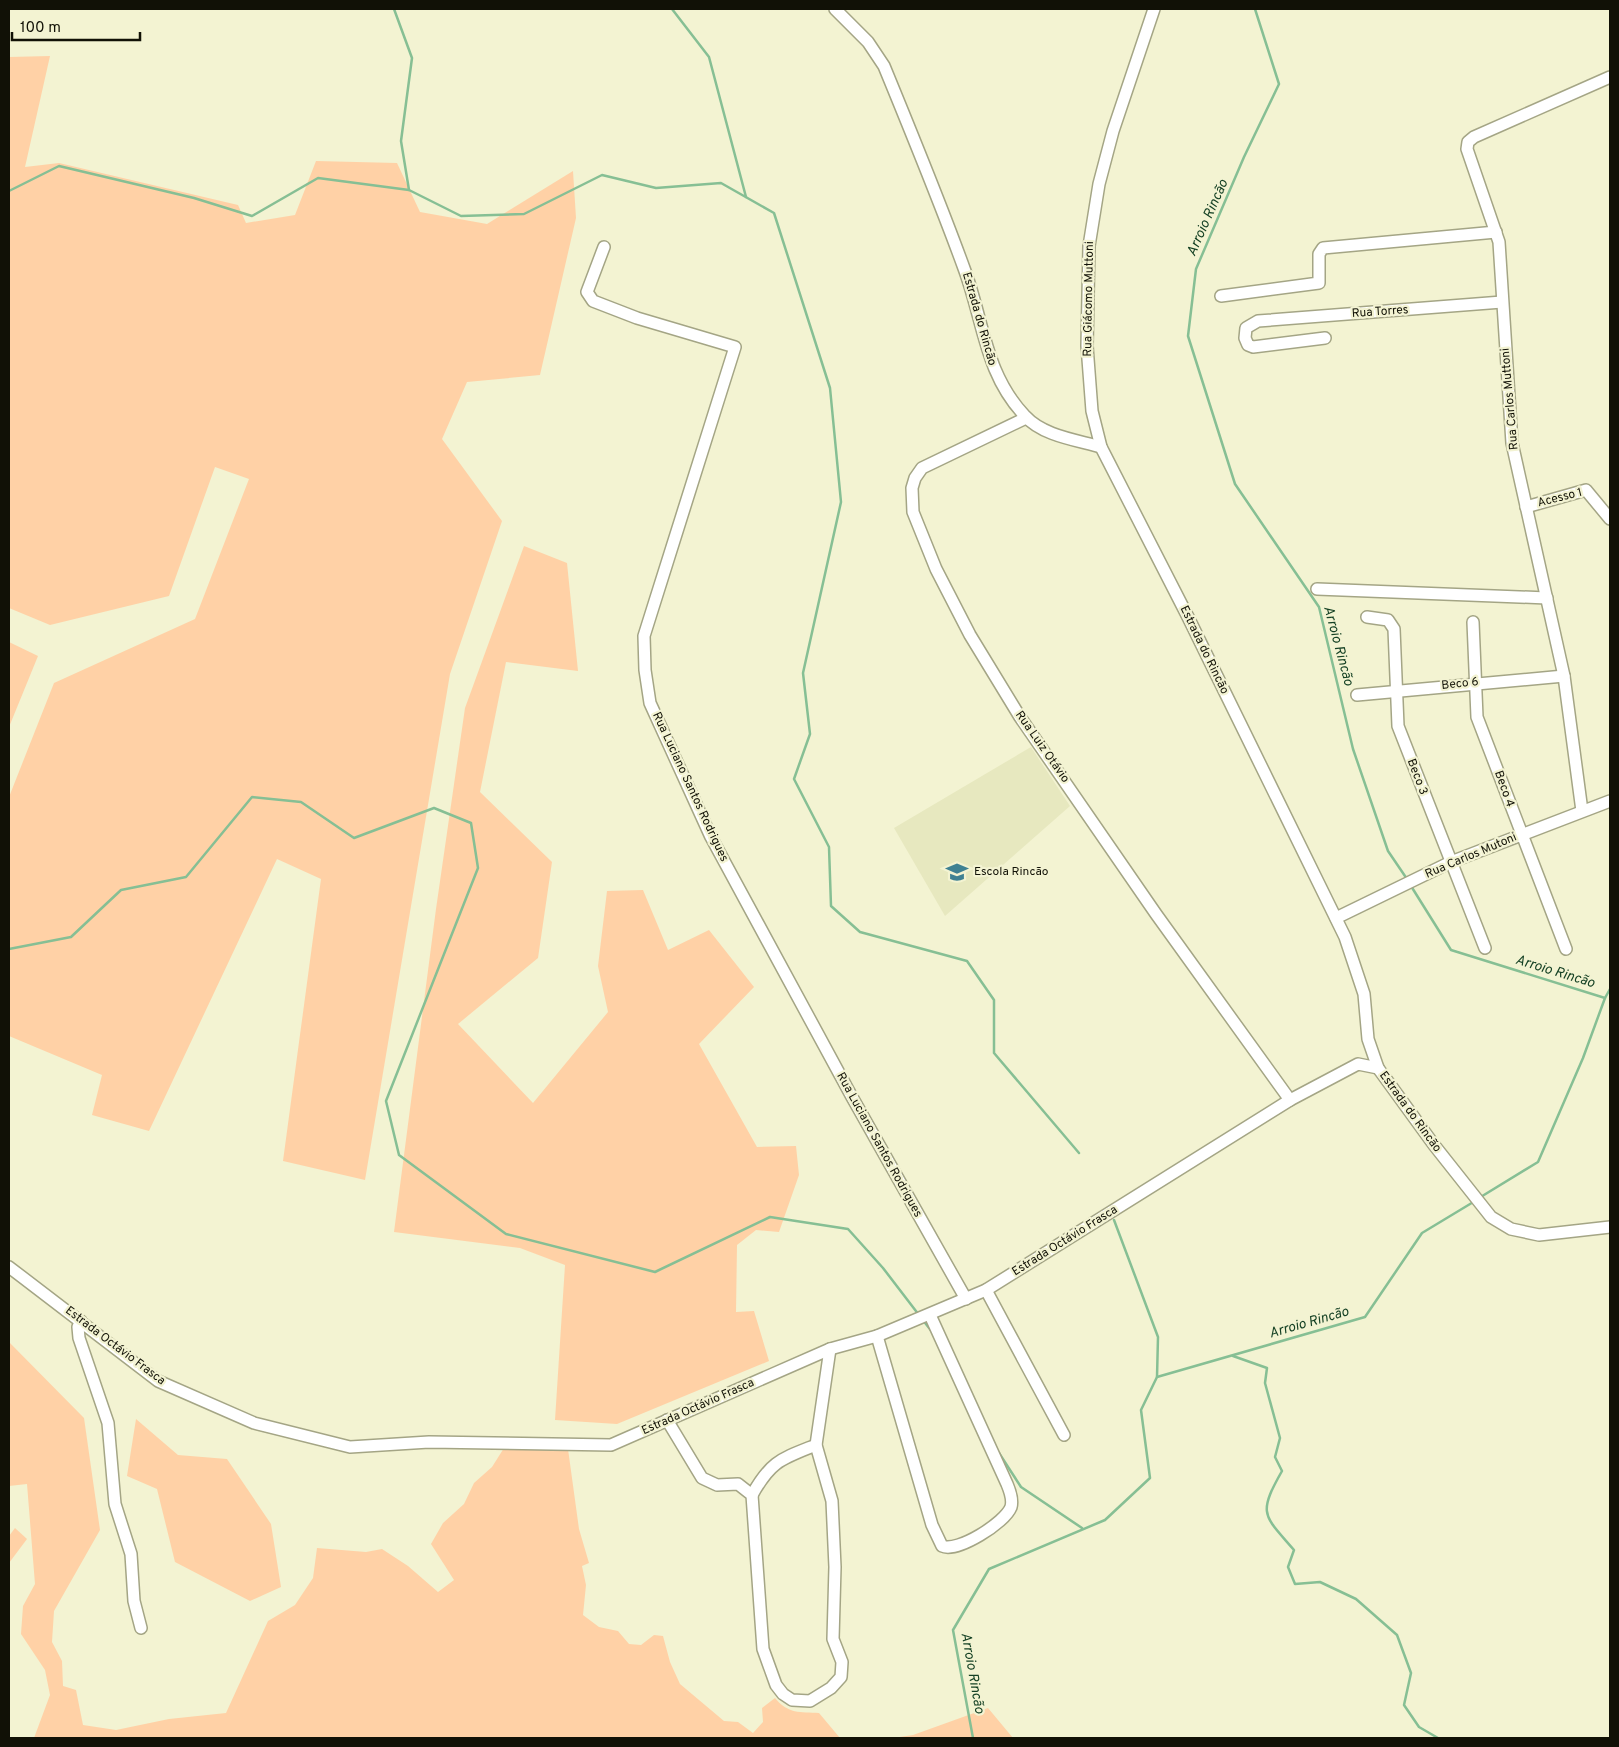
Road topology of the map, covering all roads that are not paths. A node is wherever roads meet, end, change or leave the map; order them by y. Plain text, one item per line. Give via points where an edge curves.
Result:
1 (835, 9) edge
2 (1154, 9) edge
3 (1610, 77) edge
4 (1496, 232) junction
5 (604, 247) dead end
6 (1221, 296) dead end
7 (1502, 302) junction
8 (1325, 338) dead end
9 (1026, 418) junction
10 (1101, 446) junction
11 (1526, 507) junction
12 (1610, 520) edge
13 (1317, 589) dead end
14 (1547, 598) junction
15 (1367, 617) dead end
16 (1473, 622) dead end
17 (1564, 676) junction
18 (1476, 683) junction
19 (1396, 691) junction
20 (1357, 695) dead end
21 (1610, 801) edge
22 (1582, 811) junction
23 (1521, 835) junction
24 (1451, 862) junction
25 (1336, 918) junction
26 (1485, 948) dead end
27 (1566, 949) dead end
28 (1368, 1039) junction
29 (1358, 1064) junction
30 (1378, 1068) junction
31 (1290, 1100) junction
32 (1609, 1226) edge
33 (9, 1267) edge
34 (986, 1290) junction
35 (966, 1299) junction
36 (930, 1315) junction
37 (81, 1321) junction
38 (877, 1336) junction
39 (830, 1349) junction
40 (667, 1420) junction
41 (1064, 1435) dead end
42 (816, 1445) junction
43 (752, 1495) junction
44 (141, 1628) dead end

1 - 9 street, Estrada do Rincão via 868,42 884,66 966,273 992,368 1007,395
2 - 10 street, Rua Giácomo Muttoni via 1113,131 1089,246 1087,346 1092,411
3 - 4 street, Rua Carlos Muttoni via 1468,142 1467,149
4 - 6 street via 1323,248 1319,254 1320,284
4 - 7 street, Rua Carlos Muttoni
5 - 35 street, Rua Luciano Santos Rodrigues via 587,292 593,301 637,318 734,347 644,636 650,703 711,837
7 - 8 street, Rua Torres via 1258,322 1246,328 1248,345 1253,347
7 - 11 street, Rua Carlos Muttoni via 1512,443
9 - 10 street, Estrada do Rincão via 1052,433
9 - 31 street, Rua Luiz Otávio via 922,468 912,488 913,512 936,569 970,635 1020,717
10 - 25 street, Estrada do Rincão
11 - 12 street, Acesso 1 via 1586,490
11 - 14 street, Rua Carlos Muttoni
13 - 14 street
14 - 17 street, Rua Carlos Muttoni
15 - 19 street, Beco 3 via 1388,620 1392,624
16 - 18 street, Beco 4
17 - 18 street, Beco 6
17 - 22 street, Rua Carlos Muttoni
18 - 19 street, Beco 6
18 - 23 street, Beco 4 via 1477,717
19 - 20 street, Beco 6
19 - 24 street, Beco 3 via 1398,726
21 - 22 street, Rua Carlos Mutoni
22 - 23 street, Rua Carlos Mutoni
23 - 24 street, Rua Carlos Mutoni
23 - 27 street, Beco 4
24 - 25 street, Rua Carlos Mutoni
24 - 26 street, Beco 3
25 - 28 street, Estrada do Rincão via 1364,994
28 - 29 street
28 - 30 street, Estrada do Rincão
29 - 30 street
29 - 31 street, Estrada Octávio Frasca
30 - 32 street, Estrada do Rincão via 1491,1217 1511,1229 1539,1235
31 - 34 street, Estrada Octávio Frasca
33 - 37 street, Estrada Octávio Frasca
34 - 35 street, Estrada Octávio Frasca
34 - 41 street
35 - 36 street, Estrada Octávio Frasca
36 - 38 street, Estrada Octávio Frasca
36 - 38 street via 1007,1484 1012,1503 997,1524 956,1547 942,1546 932,1525
37 - 40 street, Estrada Octávio Frasca via 158,1381 254,1423 350,1447 429,1442 611,1445
37 - 44 street via 78,1338 108,1423 115,1504 131,1554 134,1601
38 - 39 street, Estrada Octávio Frasca
39 - 40 street, Estrada Octávio Frasca
39 - 42 street
40 - 43 street via 702,1478 717,1485 738,1484
42 - 43 street via 778,1460 763,1475
42 - 43 street via 832,1502 835,1566 833,1639 842,1662 841,1677 831,1688 810,1701 792,1700 783,1694 776,1685 763,1649

